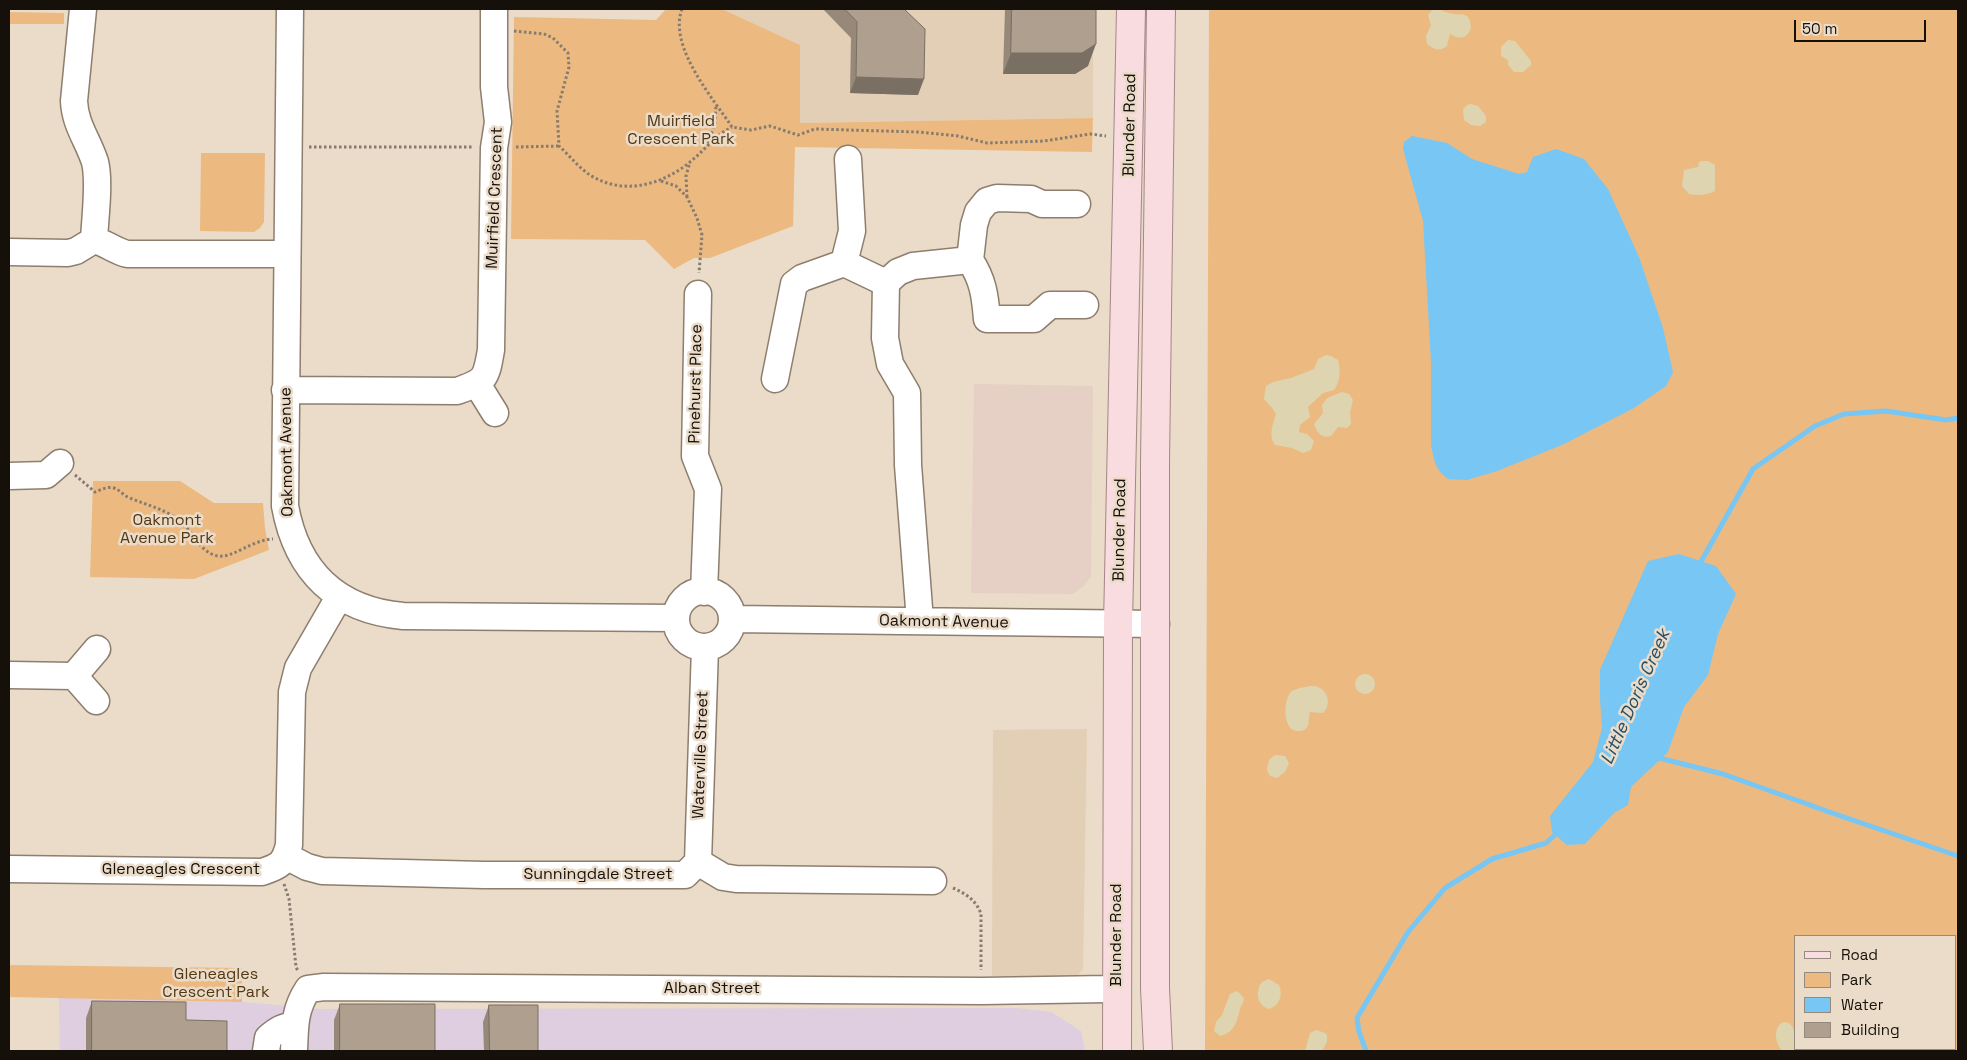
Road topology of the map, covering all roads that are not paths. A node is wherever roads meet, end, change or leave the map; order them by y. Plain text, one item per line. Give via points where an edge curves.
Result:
1 (83, 9) edge
2 (290, 9) edge
3 (1131, 9) edge
4 (1161, 9) edge
5 (494, 19) edge
6 (848, 159) dead end
7 (1077, 204) dead end
8 (94, 240) junction
9 (9, 252) edge
10 (287, 254) junction
11 (970, 260) junction
12 (844, 263) junction
13 (886, 282) junction
14 (698, 294) road end
15 (1085, 304) dead end
16 (775, 379) dead end
17 (477, 384) junction
18 (285, 390) junction
19 (495, 413) dead end
20 (60, 463) road end
21 (9, 476) edge
22 (704, 592) junction
23 (339, 597) junction
24 (676, 618) junction
25 (732, 618) junction
26 (920, 622) junction
27 (1118, 624) junction
28 (1156, 624) junction
29 (704, 647) junction
30 (97, 649) dead end
31 (9, 675) edge
32 (74, 676) junction
33 (96, 701) dead end
34 (282, 862) junction
35 (698, 862) junction
36 (9, 869) edge
37 (933, 881) road end
38 (1116, 988) junction
39 (295, 1026) junction
40 (266, 1051) edge
41 (294, 1051) edge
42 (1117, 1051) edge
43 (1158, 1051) edge

1 - 8 street via 74,100 75,115 95,163
2 - 10 street, Oakmont Avenue
3 - 27 main road, Blunder Road
4 - 28 main road, Blunder Road
5 - 17 street, Muirfield Crescent via 494,87 498,122 494,148 491,350 487,372
6 - 12 street via 852,231
7 - 11 street via 1042,204 1031,199 997,198 987,201 978,212
8 - 9 street via 68,253
8 - 10 street via 116,251 150,256
10 - 18 street, Oakmont Avenue
11 - 13 street via 913,266
11 - 15 street via 985,295 987,318 1034,319 1050,305
12 - 13 street
12 - 16 street via 794,284
13 - 26 street via 886,338 890,364 907,393 908,465
14 - 22 street, Pinehurst Place via 695,456 708,489
17 - 18 street via 458,391
17 - 19 street
18 - 23 street, Oakmont Avenue via 285,506 293,538 320,581
20 - 21 street via 46,475
22 - 24 street via 682,602
22 - 25 street via 720,596 731,610
23 - 24 street, Oakmont Avenue via 364,609 403,616
23 - 34 street via 298,668 292,692 289,844
24 - 29 street via 688,642
25 - 26 street, Oakmont Avenue
25 - 29 street via 731,627 721,642
26 - 27 street, Oakmont Avenue
27 - 28 street, Oakmont Avenue
27 - 38 main road, Blunder Road
28 - 43 main road, Blunder Road via 1155,988
29 - 35 street, Waterville Street
30 - 32 street
31 - 32 street
32 - 33 street
34 - 35 street, Sunningdale Street via 322,871 685,875
34 - 36 street, Gleneagles Crescent via 262,872
35 - 37 street via 724,877 736,879
38 - 39 street, Alban Street via 982,991 324,987 308,989 300,1002
38 - 42 main road, Blunder Road
39 - 40 street via 278,1029 268,1038
39 - 41 street

